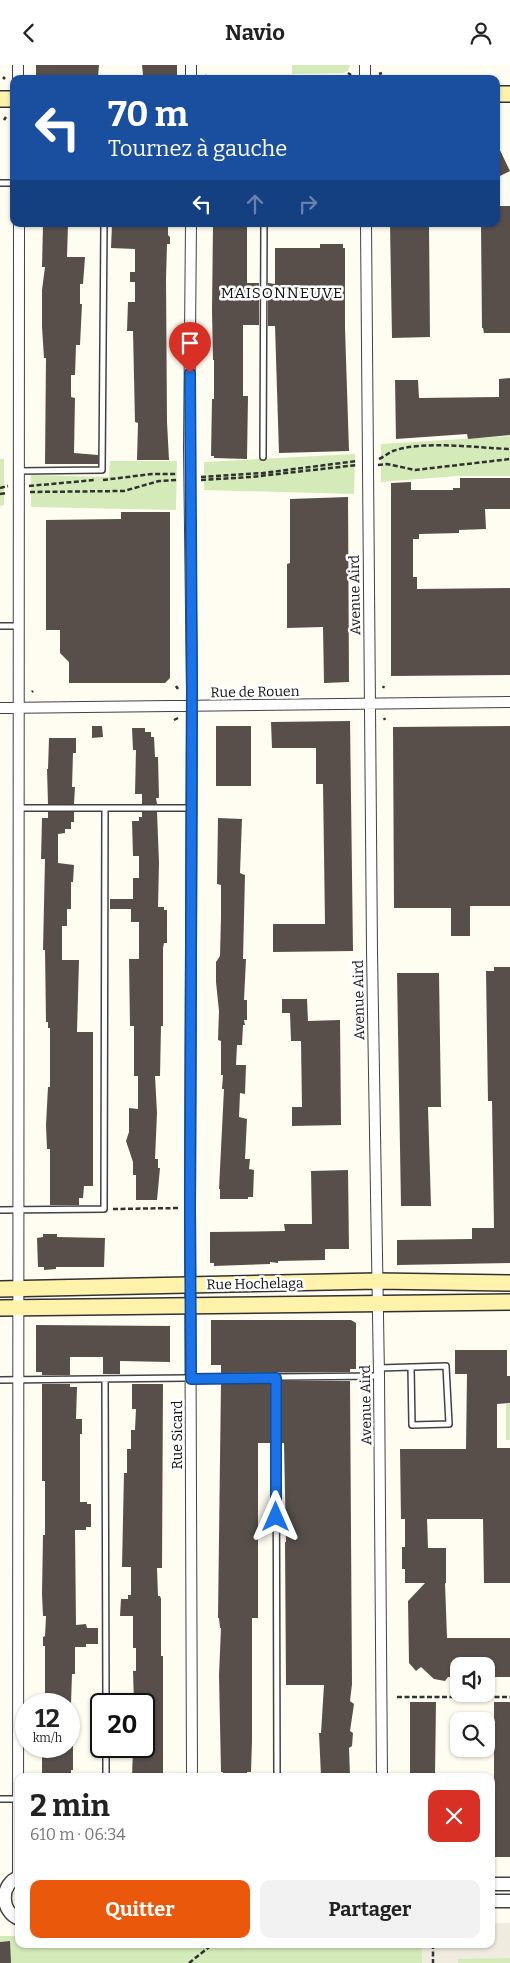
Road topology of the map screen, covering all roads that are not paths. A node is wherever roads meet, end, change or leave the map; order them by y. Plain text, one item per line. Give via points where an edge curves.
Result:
1 (19, 227) edge
2 (104, 227) edge
3 (191, 227) edge
4 (264, 227) edge
5 (366, 227) edge
6 (262, 457) dead end
7 (19, 471) junction
8 (0, 626) edge
9 (19, 626) junction
10 (510, 702) edge
11 (370, 704) junction
12 (191, 706) junction
13 (0, 708) edge
14 (19, 708) junction
15 (191, 807) junction
16 (19, 808) junction
17 (104, 808) junction
18 (0, 1210) edge
19 (19, 1211) junction
20 (378, 1281) junction
21 (510, 1283) edge
22 (191, 1285) junction
23 (0, 1289) edge
24 (19, 1289) junction
25 (510, 1302) edge
26 (378, 1304) junction
27 (191, 1307) junction
28 (18, 1308) junction
29 (0, 1309) edge
30 (411, 1367) junction
31 (379, 1372) junction
32 (276, 1378) junction
33 (105, 1379) junction
34 (191, 1379) junction
35 (18, 1380) junction
36 (0, 1381) edge
37 (106, 1693) edge
38 (106, 1758) edge
39 (18, 1773) edge
40 (106, 1773) edge
41 (192, 1773) edge
42 (277, 1773) edge
43 (382, 1773) edge
44 (0, 1799) edge
45 (15, 1799) edge
46 (15, 1879) edge
47 (495, 1884) edge
48 (510, 1884) edge
49 (2, 1886) edge
50 (495, 1901) edge
51 (510, 1901) edge
52 (3, 1911) edge
53 (15, 1917) edge

1 - 7 street
2 - 7 lane via 102,470
3 - 12 street, Rue Sicard
4 - 6 lane
5 - 11 street, Avenue Aird
7 - 9 street
8 - 9 lane
9 - 14 street
10 - 11 street, Rue de Rouen
11 - 12 street, Rue de Rouen
11 - 20 street, Avenue Aird
12 - 14 street, Rue de Rouen
12 - 15 street, Rue Sicard
13 - 14 street, Rue de Rouen
14 - 16 street
15 - 17 lane
15 - 22 street, Rue Sicard
16 - 17 lane
16 - 19 street
17 - 19 lane via 104,1209
18 - 19 lane
19 - 24 street
20 - 21 main road, Rue Hochelaga
20 - 22 main road, Rue Hochelaga
20 - 26 street, Avenue Aird
22 - 24 main road, Rue Hochelaga
22 - 27 street, Rue Sicard
23 - 24 main road, Rue Hochelaga
24 - 28 street
25 - 26 main road, Rue Hochelaga
26 - 27 main road, Rue Hochelaga
26 - 31 street, Avenue Aird
27 - 28 main road, Rue Hochelaga
27 - 34 street, Rue Sicard
28 - 29 main road, Rue Hochelaga
28 - 35 street
30 - 30 lane via 446,1366 449,1424 412,1425
30 - 31 lane
31 - 32 lane
31 - 43 street, Avenue Aird
32 - 34 lane
32 - 42 lane
33 - 34 lane
33 - 35 lane
33 - 37 lane
34 - 41 street, Rue Sicard
35 - 36 lane
35 - 39 street
38 - 40 lane
44 - 45 lane
46 - 49 street
47 - 48 street
49 - 52 street
50 - 51 street
52 - 53 street

